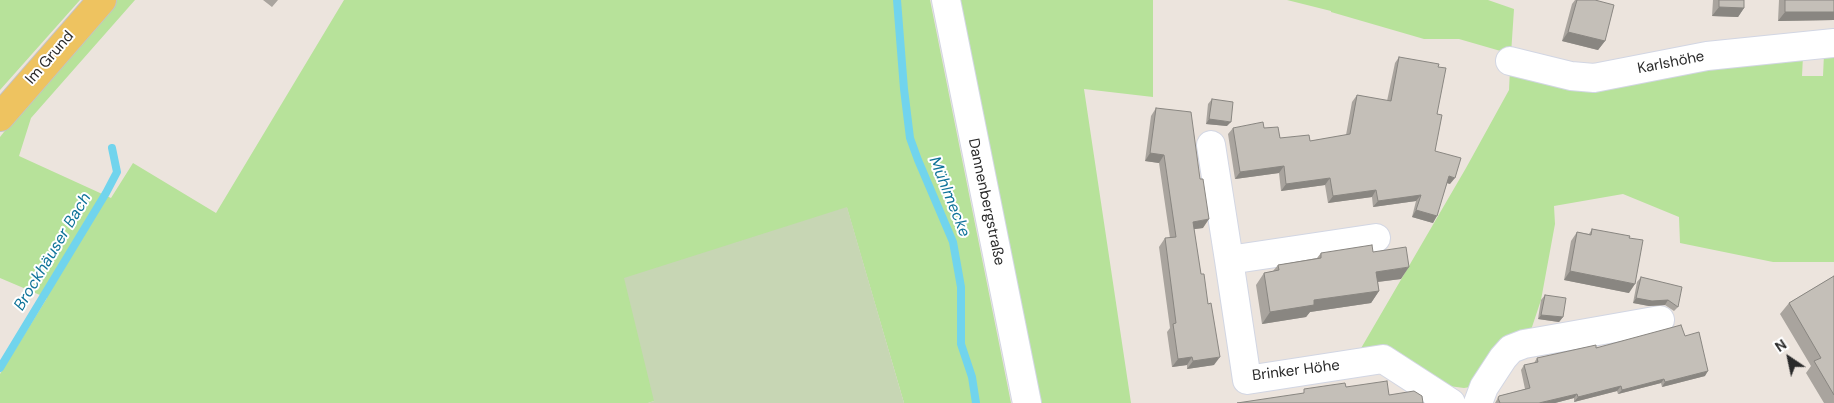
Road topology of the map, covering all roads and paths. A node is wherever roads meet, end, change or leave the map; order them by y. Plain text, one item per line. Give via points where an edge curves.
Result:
1 (102, 0) edge
2 (946, 0) edge
3 (1834, 43) edge
4 (1510, 62) dead end
5 (0, 117) edge
6 (1211, 146) dead end
7 (1376, 238) dead end
8 (1229, 260) junction
9 (1660, 320) dead end
10 (1027, 403) edge
11 (1451, 403) edge
12 (1478, 403) edge

1 - 5 main road, Im Grund
2 - 10 street, Dannenbergstraße
3 - 4 street, Karlshöhe via 1707,56 1594,78
6 - 8 street, Brinker Höhe
7 - 8 street
8 - 11 street, Brinker Höhe via 1247,380 1383,359
9 - 12 street via 1511,349 1484,387

